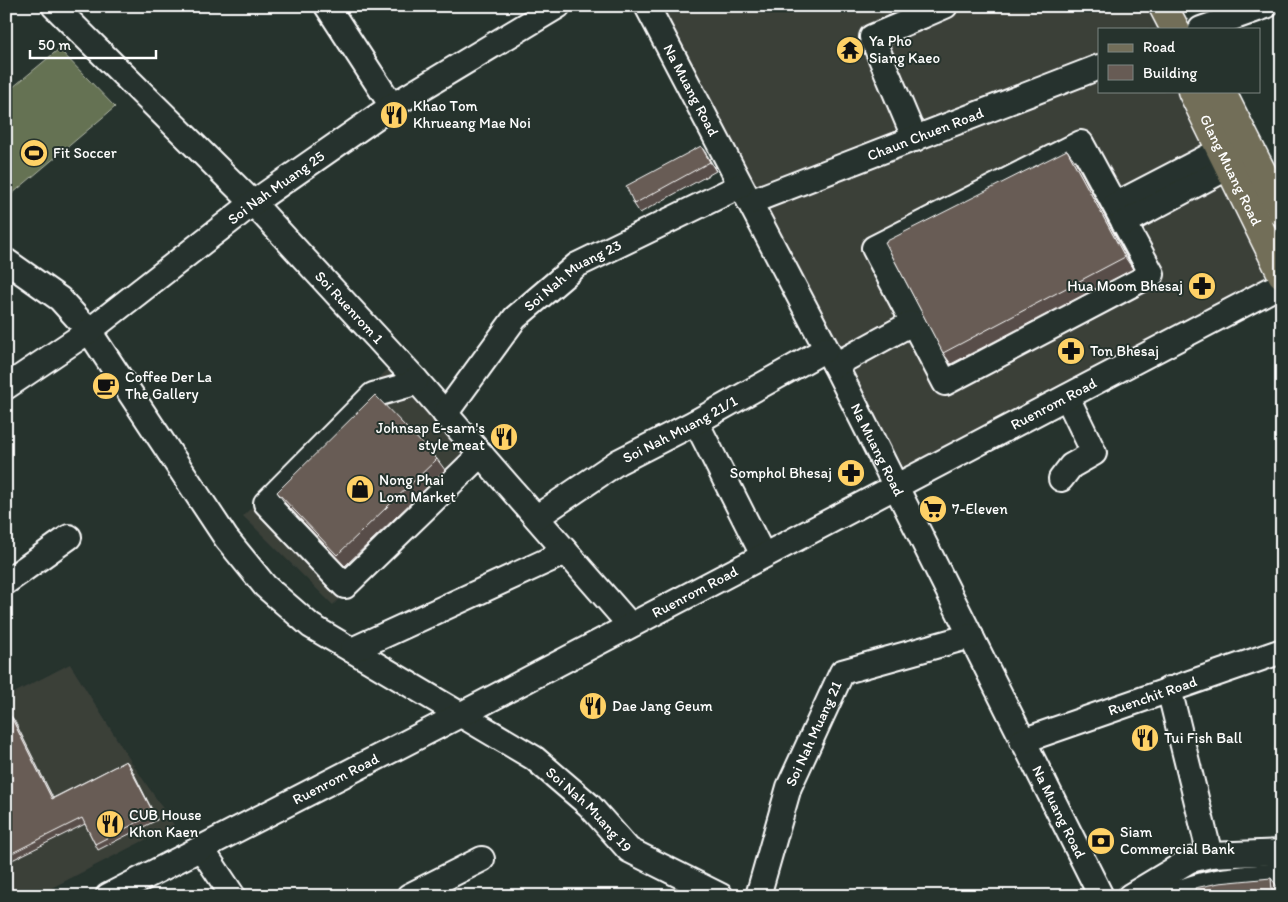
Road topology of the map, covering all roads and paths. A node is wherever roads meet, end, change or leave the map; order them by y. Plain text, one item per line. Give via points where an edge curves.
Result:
1 (54, 6) edge
2 (327, 6) edge
3 (558, 6) edge
4 (647, 6) edge
5 (945, 6) edge
6 (1164, 6) edge
7 (1266, 6) edge
8 (919, 11) edge
9 (1174, 28) edge
10 (1203, 28) edge
11 (1098, 67) edge
12 (1192, 92) edge
13 (1221, 92) edge
14 (392, 106) junction
15 (915, 139) junction
16 (1225, 159) junction
17 (745, 194) junction
18 (253, 203) junction
19 (1282, 212) edge
20 (1120, 214) junction
21 (6, 262) edge
22 (1282, 274) edge
23 (1282, 284) edge
24 (912, 323) junction
25 (89, 331) junction
26 (830, 357) junction
27 (416, 380) junction
28 (6, 387) edge
29 (1066, 397) junction
30 (445, 414) junction
31 (696, 422) junction
32 (481, 454) junction
33 (1061, 479) dead end
34 (896, 487) junction
35 (537, 517) junction
36 (69, 538) dead end
37 (566, 552) junction
38 (763, 555) junction
39 (6, 582) edge
40 (630, 626) junction
41 (971, 636) junction
42 (352, 650) junction
43 (1282, 651) edge
44 (1169, 689) junction
45 (462, 714) junction
46 (1022, 740) junction
47 (201, 848) junction
48 (1282, 852) edge
49 (1210, 855) junction
50 (482, 858) dead end
51 (1282, 875) edge
52 (108, 896) edge
53 (233, 896) edge
54 (409, 896) edge
55 (721, 896) edge
56 (758, 896) edge
57 (1101, 896) edge
58 (1130, 896) edge
59 (1171, 896) edge

1 - 18 street, Soi Ruenrom 1
2 - 14 street
3 - 14 street, Soi Nah Muang 25
4 - 17 street, Na Muang Road
5 - 8 street
6 - 9 main road
7 - 10 street
8 - 15 street via 872,37
11 - 15 street, Chaun Chuen Road
12 - 16 main road, Glang Muang Road
13 - 19 main road, Glang Muang Road
14 - 18 street, Soi Nah Muang 25
15 - 17 street, Chaun Chuen Road
16 - 20 street
16 - 22 main road, Glang Muang Road
17 - 26 street, Na Muang Road
17 - 30 street, Soi Nah Muang 23 via 577,265 515,318
18 - 25 street, Soi Nah Muang 25
18 - 27 street, Soi Ruenrom 1
20 - 24 street via 1152,274 945,383
20 - 24 street via 1081,143 874,248
21 - 25 street, Soi Nah Muang 19 via 60,298
23 - 29 street, Ruenrom Road
24 - 26 street, Soi Nah Muang 21/1
25 - 28 street, Soi Nah Muang 25
25 - 42 street, Soi Nah Muang 19 via 226,538 265,586 311,626
26 - 31 street, Soi Nah Muang 21/1
26 - 34 street, Na Muang Road
27 - 30 street, Soi Ruenrom 1
27 - 32 street via 373,395 266,502 345,586
29 - 33 street via 1094,453 1071,466
29 - 34 street, Ruenrom Road
30 - 32 street, Soi Ruenrom 1
31 - 35 street, Soi Nah Muang 21/1 via 618,462
31 - 38 street
32 - 35 street, Soi Ruenrom 1
34 - 38 street, Ruenrom Road
34 - 41 street, Na Muang Road
35 - 37 street, Soi Ruenrom 1
36 - 39 street
37 - 40 street, Soi Ruenrom 1
37 - 42 street
38 - 40 street, Ruenrom Road
40 - 45 street, Ruenrom Road
41 - 46 street, Na Muang Road
41 - 56 street, Soi Nah Muang 21 via 842,672 789,787
42 - 45 street, Soi Nah Muang 19
43 - 44 street, Ruenchit Road
44 - 46 street, Ruenchit Road
44 - 49 street
45 - 47 street, Ruenrom Road
45 - 55 street, Soi Nah Muang 19 via 534,758 589,805 630,850
46 - 57 street, Na Muang Road
47 - 52 street, Ruenrom Road
47 - 53 street
48 - 49 street
49 - 58 street via 1190,860
50 - 54 street
51 - 59 street via 1199,884

